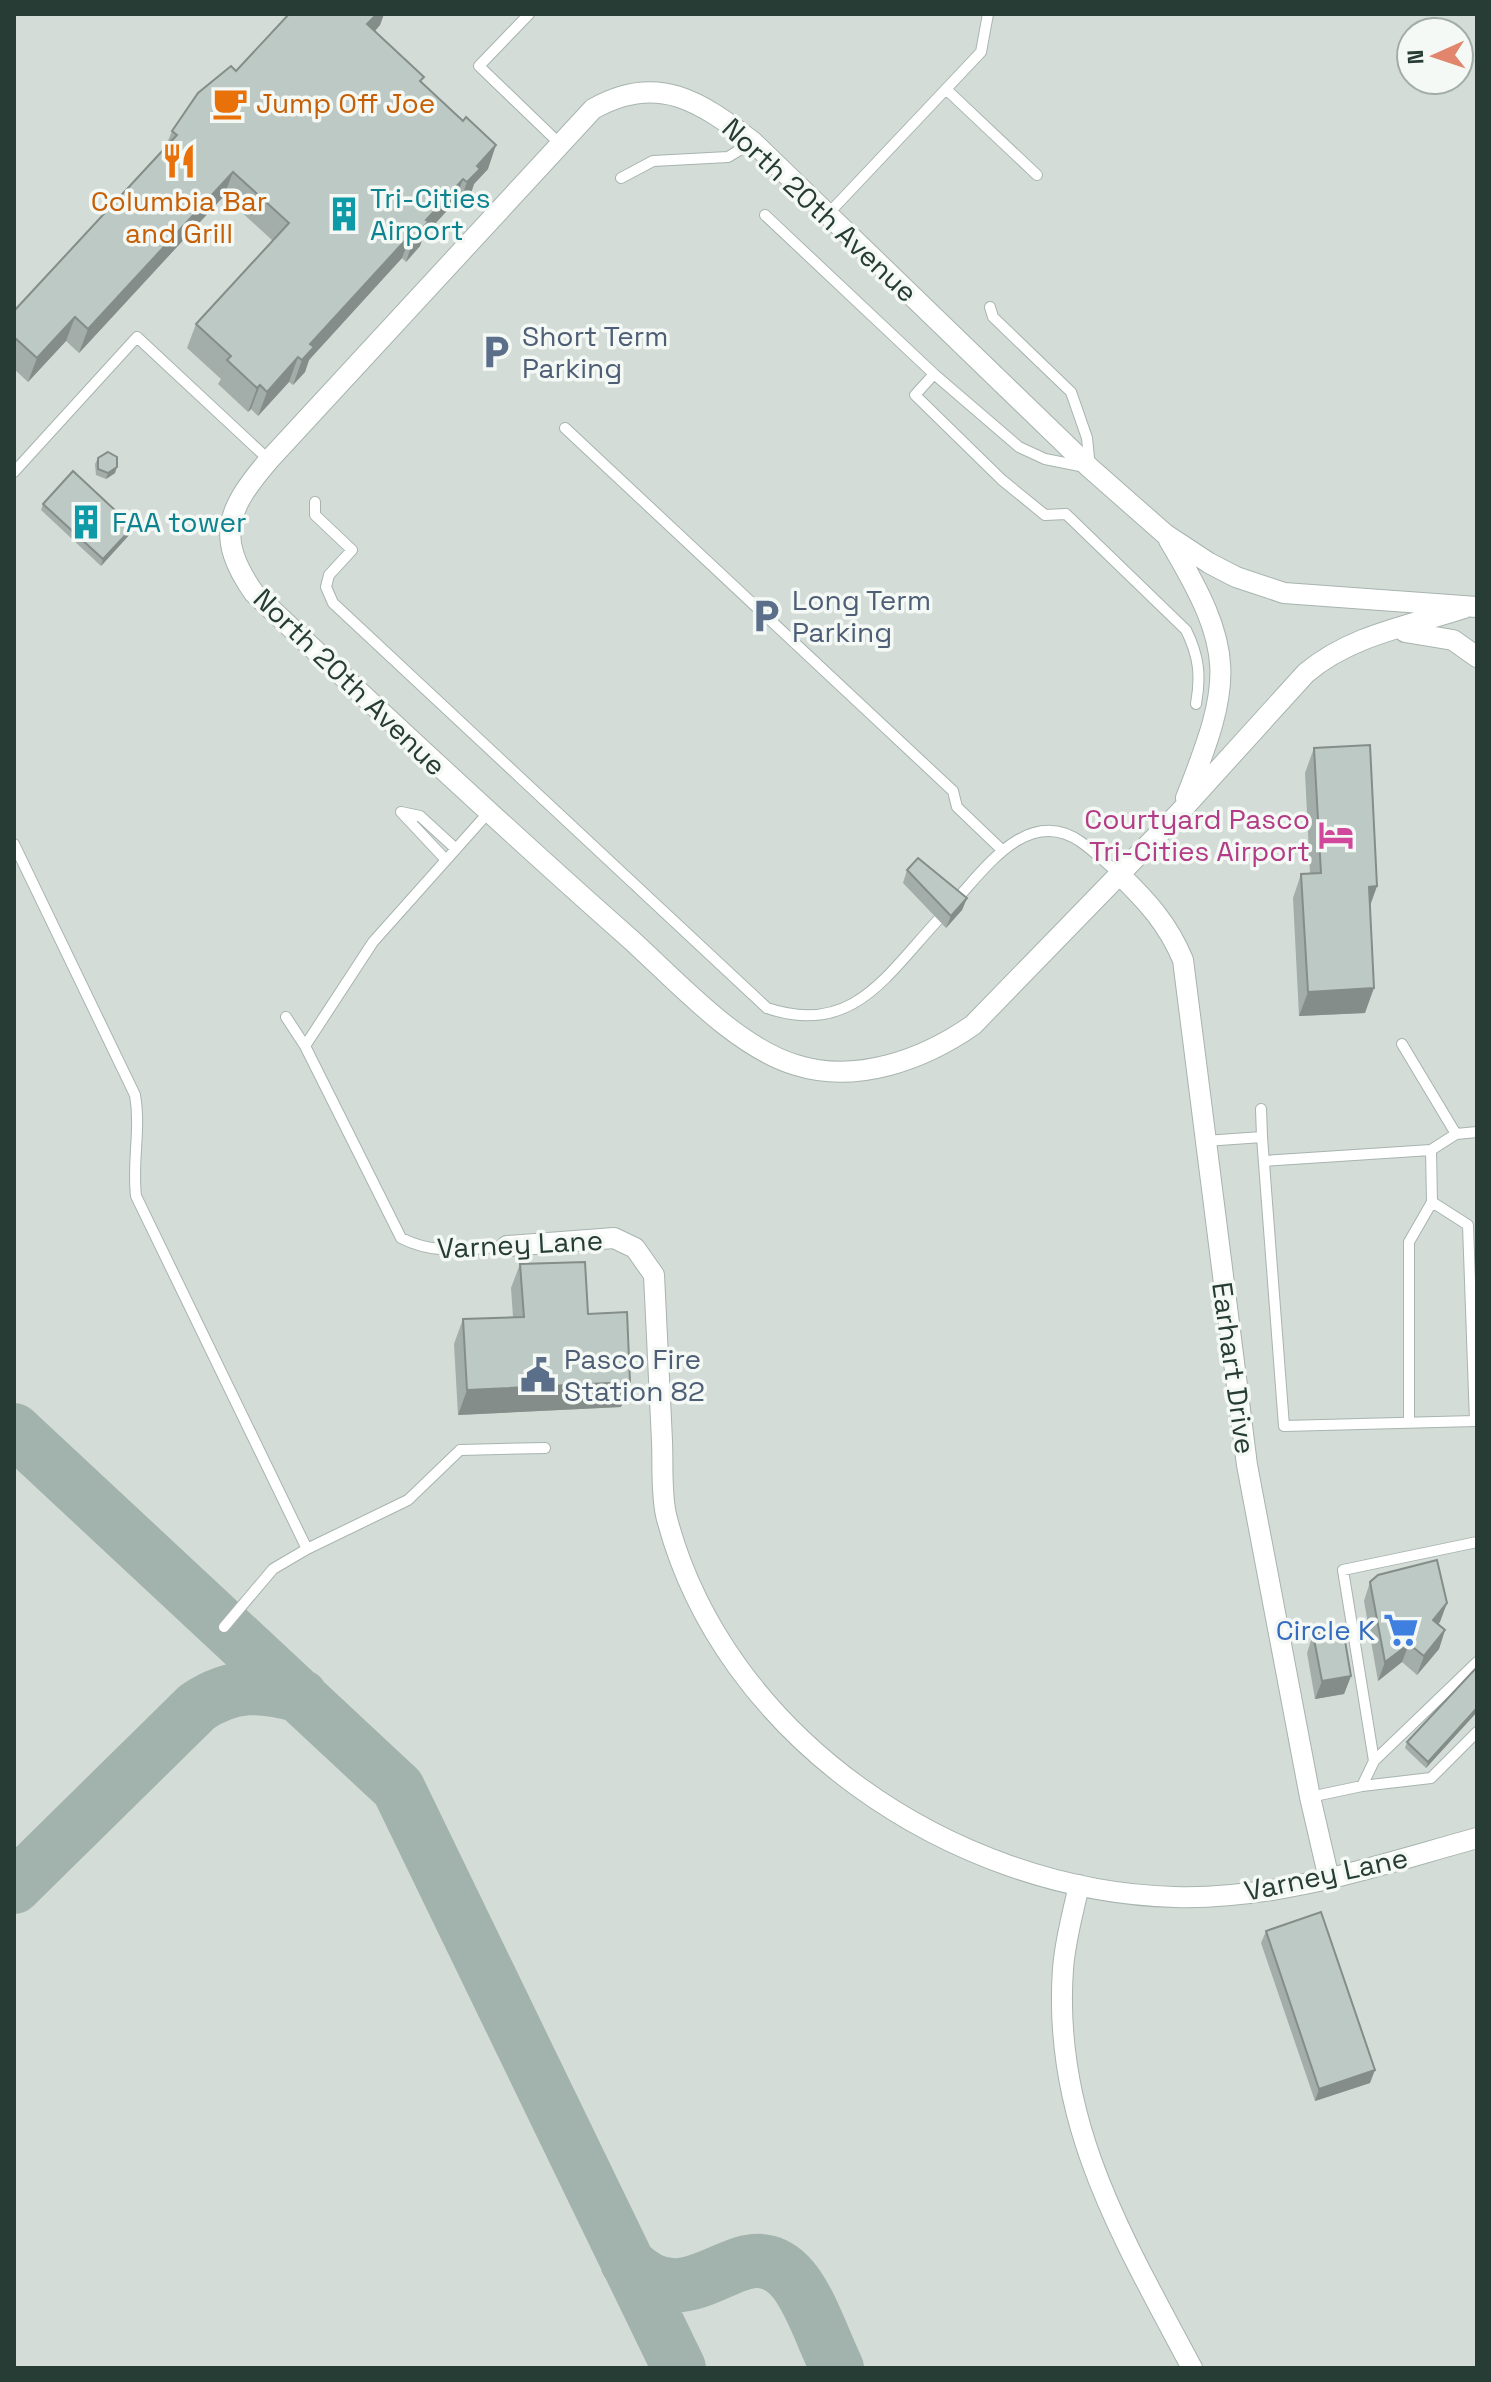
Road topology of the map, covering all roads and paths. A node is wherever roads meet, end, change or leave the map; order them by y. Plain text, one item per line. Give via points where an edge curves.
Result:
1 (529, 14) edge
2 (988, 14) edge
3 (948, 91) junction
4 (753, 142) junction
5 (560, 144) junction
6 (1037, 175) dead end
7 (621, 178) dead end
8 (828, 214) junction
9 (765, 215) dead end
10 (990, 307) dead end
11 (934, 374) junction
12 (565, 428) dead end
13 (269, 460) junction
14 (1090, 468) junction
15 (14, 472) edge
16 (315, 502) dead end
17 (1165, 534) junction
18 (1471, 608) edge
19 (1393, 631) junction
20 (1477, 657) edge
21 (1196, 704) dead end
22 (1180, 812) junction
23 (488, 813) junction
24 (14, 844) edge
25 (456, 849) junction
26 (1002, 850) junction
27 (446, 860) junction
28 (1119, 874) junction
29 (954, 902) edge
30 (938, 920) dead end
31 (286, 1017) dead end
32 (1402, 1044) dead end
33 (305, 1046) junction
34 (1261, 1109) dead end
35 (1477, 1132) edge
36 (1456, 1134) junction
37 (1262, 1137) junction
38 (1205, 1141) junction
39 (1431, 1150) junction
40 (1264, 1161) junction
41 (1432, 1202) junction
42 (507, 1246) joint
43 (1409, 1423) junction
44 (545, 1448) dead end
45 (1477, 1542) edge
46 (307, 1549) junction
47 (224, 1627) dead end
48 (1477, 1662) edge
49 (1477, 1732) edge
50 (1374, 1761) junction
51 (1362, 1786) junction
52 (1310, 1797) junction
53 (1477, 1838) edge
54 (1329, 1879) junction
55 (1079, 1885) junction
56 (1192, 2368) edge

1 - 5 lane via 479,66
2 - 3 lane via 981,52
3 - 6 lane
3 - 8 lane
4 - 5 street, North 20th Avenue via 692,100 654,92 605,102
4 - 7 lane via 728,157 653,161
4 - 8 street, North 20th Avenue
5 - 13 street, North 20th Avenue
8 - 14 street, North 20th Avenue
9 - 11 lane
10 - 14 lane via 993,317 1071,392 1087,438
11 - 14 lane via 1019,447 1045,459
11 - 21 lane via 915,395 1045,515 1066,514 1186,630 1200,678
12 - 26 lane via 953,791 957,807
13 - 15 lane via 137,337
13 - 23 street, North 20th Avenue via 238,498 234,511 231,542 242,577
14 - 17 street, North 20th Avenue
16 - 30 lane via 315,515 352,550 329,575 327,597 758,1001 807,1018 853,1006
17 - 18 street, North 20th Avenue via 1222,571 1284,593
17 - 22 street via 1207,606 1221,665 1210,737
18 - 19 street, North 20th Avenue
19 - 20 street via 1453,640
19 - 22 street, North 20th Avenue via 1352,642 1315,665
22 - 28 street, North 20th Avenue
23 - 25 lane
23 - 28 street, North 20th Avenue via 733,1030 796,1066 877,1069 946,1044 973,1025
24 - 46 lane via 135,1095 136,1196
25 - 27 lane
25 - 27 lane via 420,816 401,812
26 - 28 lane via 1030,834 1061,832 1079,840
26 - 29 lane
27 - 33 lane via 373,942
28 - 38 street, Earhart Drive via 1156,910 1183,960
31 - 33 lane, Varney Lane
32 - 36 lane
33 - 42 lane, Varney Lane via 401,1238 421,1248 451,1251
34 - 37 lane
35 - 36 lane
36 - 39 lane
37 - 38 lane
37 - 40 lane
38 - 52 street, Earhart Drive via 1247,1465
39 - 40 lane
39 - 41 lane
40 - 43 lane via 1284,1426
41 - 43 lane via 1409,1242
41 - 43 lane via 1468,1225 1475,1421
42 - 55 street, Varney Lane via 614,1238 635,1248 654,1275 665,1512 684,1573 764,1699 847,1778 898,1816 1003,1865
44 - 46 lane via 460,1450 408,1500
45 - 50 lane via 1343,1570
46 - 47 lane via 273,1569
48 - 50 lane
49 - 51 lane via 1431,1778
50 - 51 lane
51 - 52 lane
52 - 54 street, Earhart Drive
53 - 54 street, Varney Lane
54 - 55 street, Varney Lane via 1241,1894 1176,1897
55 - 56 street via 1063,1970 1064,2052 1071,2093 1097,2184

